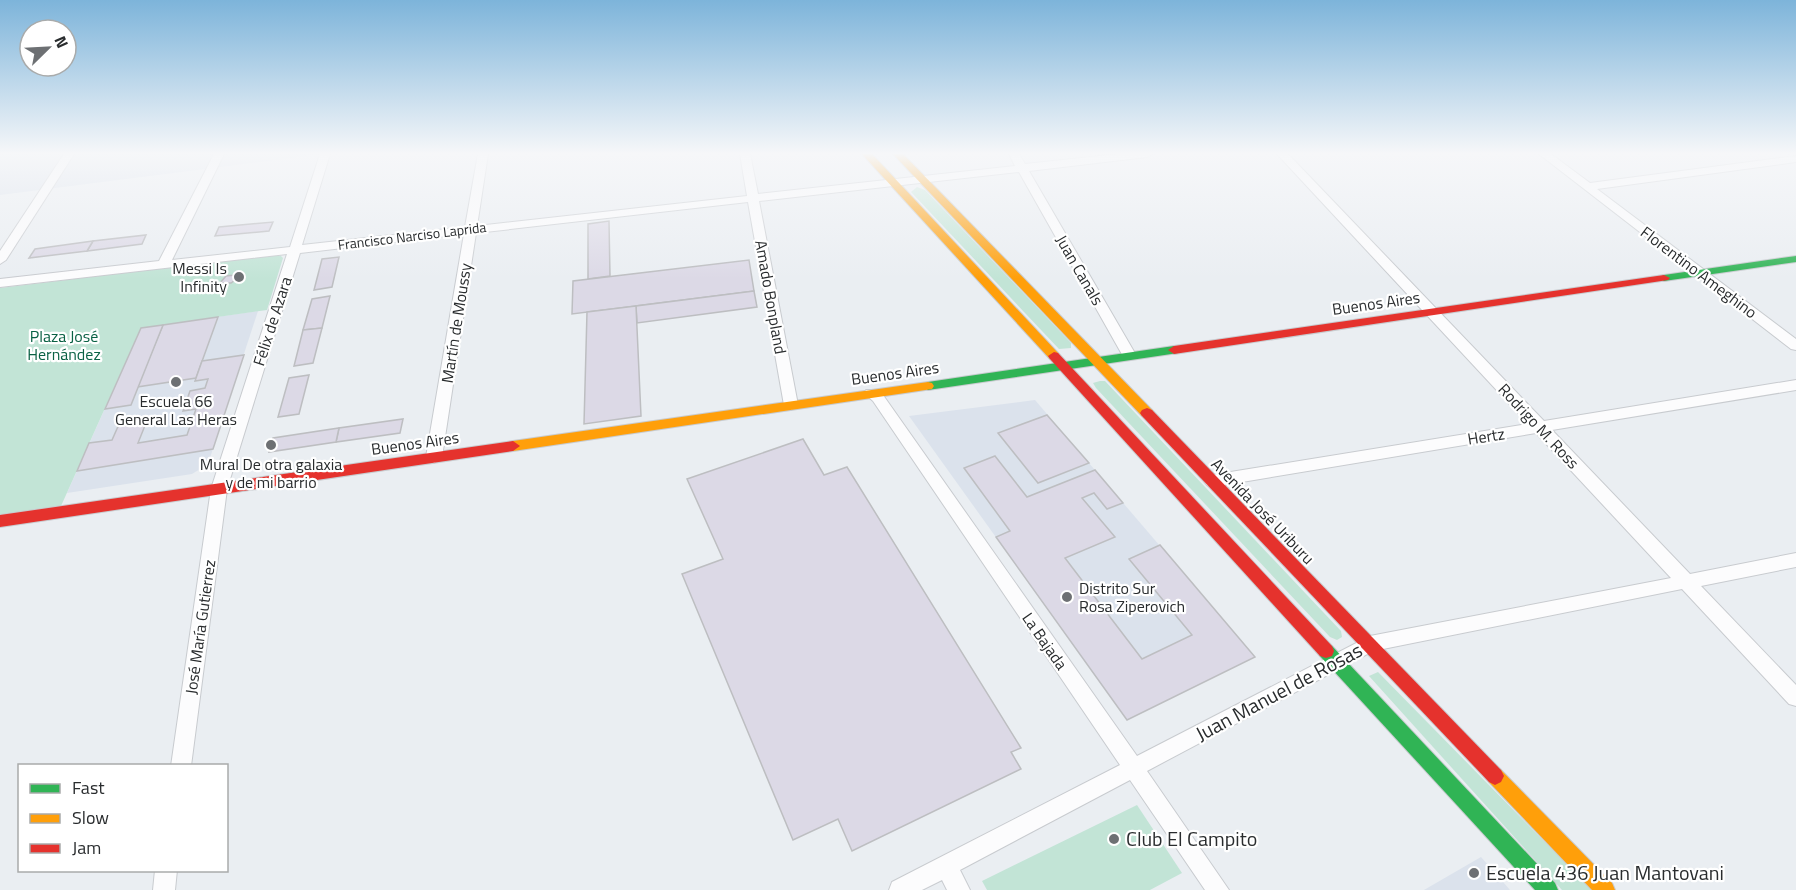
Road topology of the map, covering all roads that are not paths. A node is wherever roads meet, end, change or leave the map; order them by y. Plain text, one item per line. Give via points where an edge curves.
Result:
1 (42, 196) edge
2 (198, 196) edge
3 (312, 196) edge
4 (476, 196) edge
5 (766, 196) edge
6 (905, 196) edge
7 (938, 196) edge
8 (1038, 196) edge
9 (1321, 196) edge
10 (1598, 196) edge
11 (753, 197) junction
12 (471, 229) junction
13 (295, 249) junction
14 (1796, 259) edge
15 (0, 260) edge
16 (164, 264) junction
17 (1700, 273) junction
18 (0, 283) edge
19 (1431, 312) junction
20 (1796, 346) edge
21 (1129, 355) junction
22 (1095, 360) junction
23 (1062, 365) junction
24 (1796, 385) edge
25 (872, 393) junction
26 (791, 405) junction
27 (1540, 427) junction
28 (434, 457) junction
29 (1212, 481) junction
30 (219, 489) junction
31 (0, 521) edge
32 (1796, 560) edge
33 (1686, 582) junction
34 (1370, 644) junction
35 (1337, 661) junction
36 (1796, 698) edge
37 (181, 764) edge
38 (1133, 768) junction
39 (946, 866) junction
40 (166, 872) edge
41 (164, 890) edge
42 (900, 890) edge
43 (959, 890) edge
44 (1218, 890) edge
45 (1548, 890) edge
46 (1605, 890) edge

1 - 15 street
2 - 16 street
3 - 13 street, Félix de Azara
4 - 12 street, Martín de Moussy
5 - 11 street, Francisco Narciso Laprida
6 - 23 main road
7 - 22 main road, Avenida José Uriburu
8 - 21 street, Juan Canals
9 - 19 street, Rodrigo M. Ross
10 - 17 street, Florentino Ameghino
11 - 12 street, Francisco Narciso Laprida
11 - 26 street, Amado Bonpland
12 - 13 street, Francisco Narciso Laprida
12 - 28 street, Martín de Moussy
13 - 16 street, Francisco Narciso Laprida
13 - 30 street, Félix de Azara
14 - 17 main road, Buenos Aires
16 - 18 street, Francisco Narciso Laprida
17 - 19 main road, Buenos Aires
17 - 20 street, Florentino Ameghino
19 - 21 main road, Buenos Aires
19 - 27 street, Rodrigo M. Ross
21 - 22 main road, Buenos Aires
22 - 23 main road, Buenos Aires
22 - 29 main road, Avenida José Uriburu
23 - 25 main road, Buenos Aires
23 - 35 main road
24 - 27 street, Hertz
25 - 26 main road, Buenos Aires
25 - 38 street, La Bajada
26 - 28 main road, Buenos Aires
27 - 29 street, Hertz
27 - 33 street, Rodrigo M. Ross
28 - 30 main road, Buenos Aires
29 - 34 main road, Avenida José Uriburu
30 - 31 main road, Buenos Aires
30 - 37 street, José María Gutierrez
32 - 33 street, Juan Manuel de Rosas
33 - 34 street, Juan Manuel de Rosas
33 - 36 street, Rodrigo M. Ross
34 - 35 street, Juan Manuel de Rosas
34 - 46 main road, Avenida José Uriburu
35 - 38 street, Juan Manuel de Rosas
35 - 45 main road
38 - 39 street, Juan Manuel de Rosas
38 - 44 street, La Bajada
39 - 42 street, Juan Manuel de Rosas
39 - 43 street
40 - 41 street

